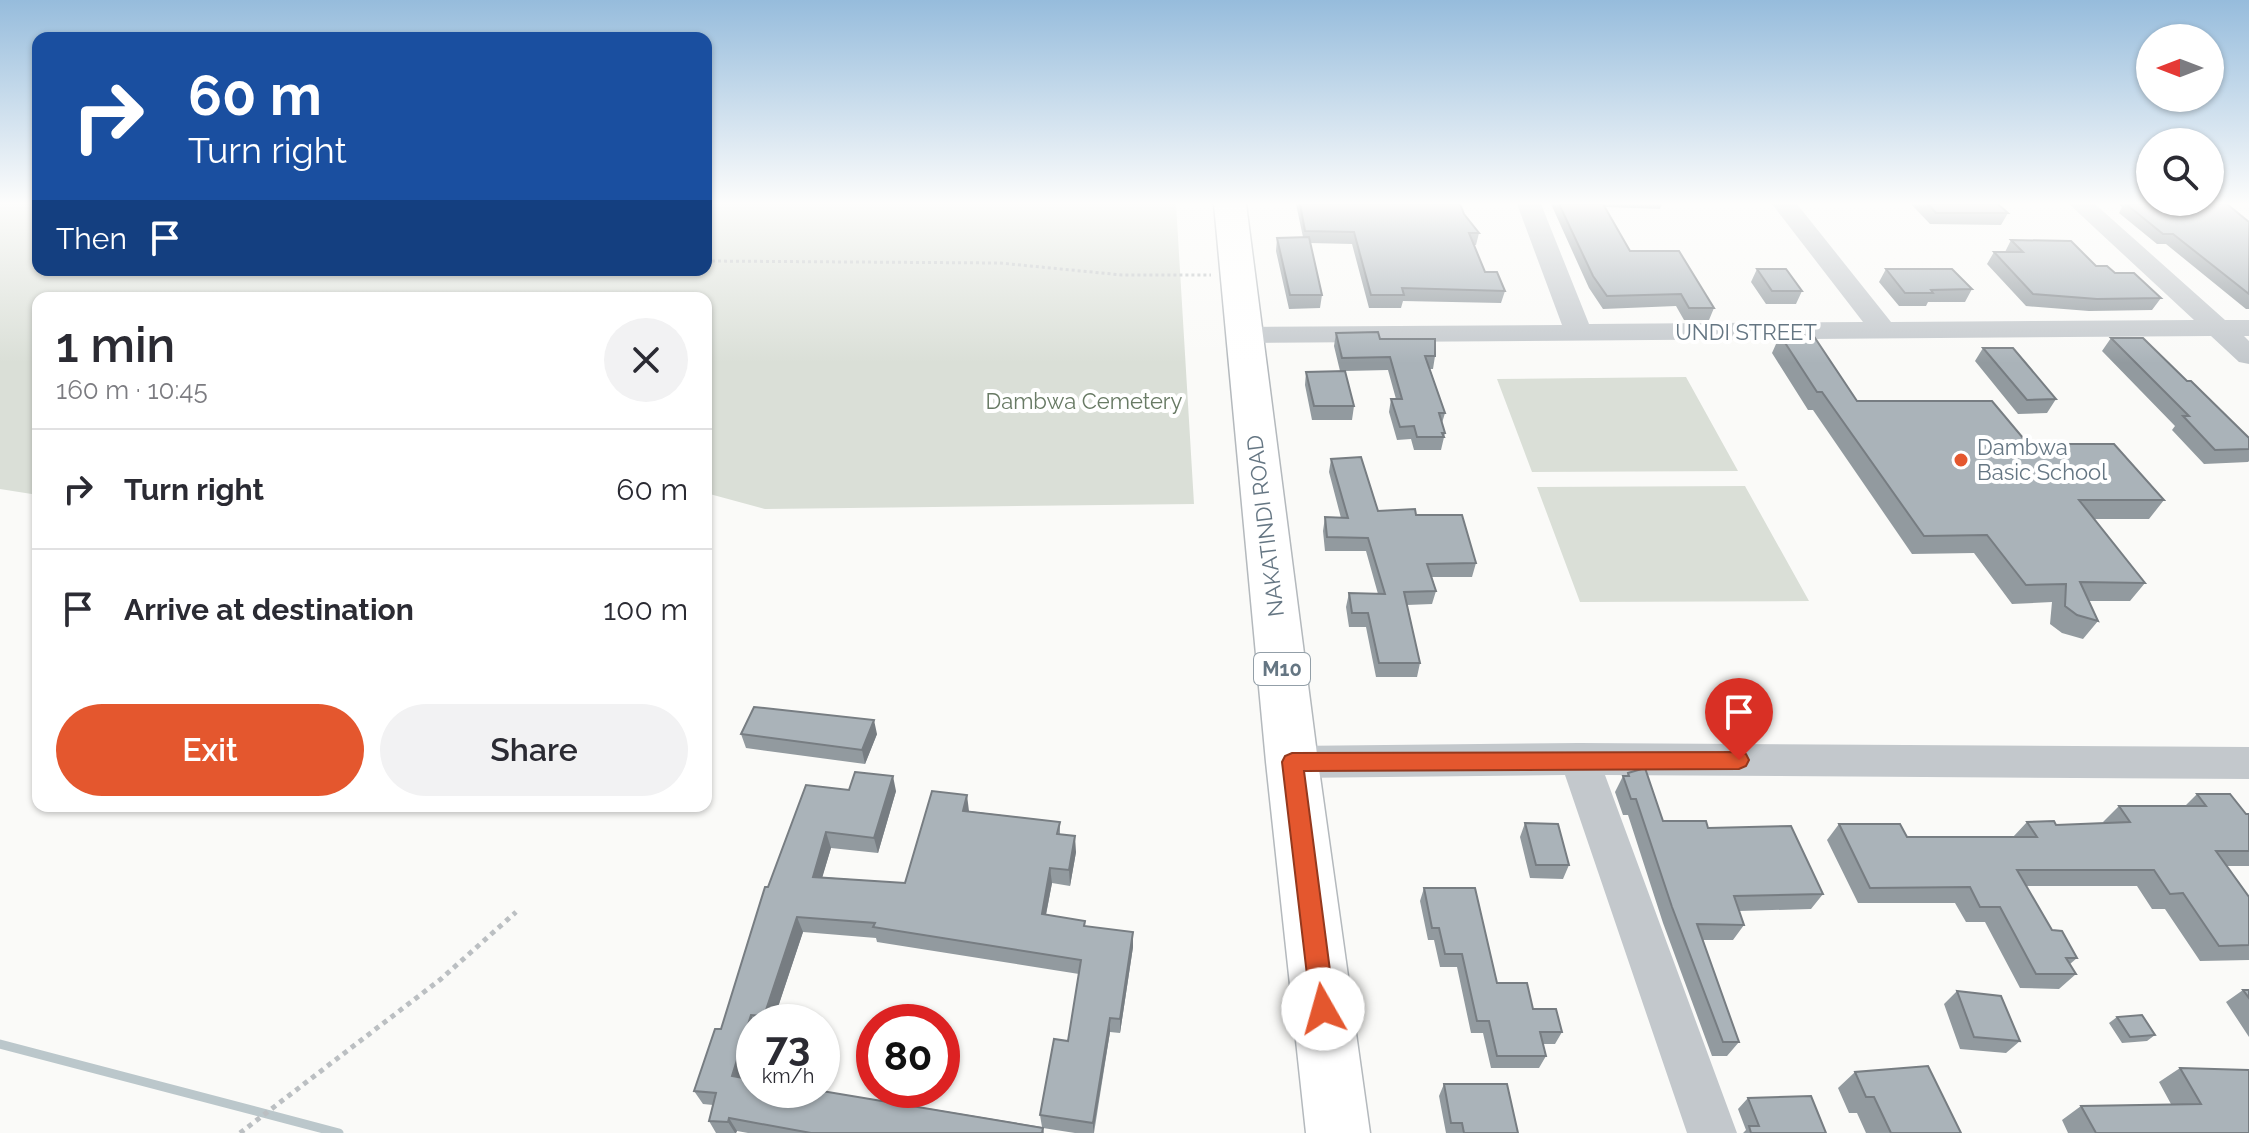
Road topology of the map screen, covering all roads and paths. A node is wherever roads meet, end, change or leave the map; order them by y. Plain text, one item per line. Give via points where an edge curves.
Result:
1 (1234, 257) edge
2 (1549, 257) edge
3 (1826, 257) edge
4 (2140, 257) edge
5 (712, 261) edge
6 (1236, 275) junction
7 (2219, 328) junction
8 (2249, 328) edge
9 (1884, 331) junction
10 (1579, 333) junction
11 (1243, 335) junction
12 (2249, 356) edge
13 (1579, 759) junction
14 (1292, 762) junction
15 (2249, 763) edge
16 (516, 912) dead end
17 (240, 1133) edge
18 (1338, 1133) edge
19 (1712, 1133) edge

1 - 6 highway, NAKATINDI ROAD / M10
2 - 10 street
3 - 9 street
4 - 7 street
5 - 6 path via 888,260 1000,263 1122,275
6 - 11 highway, NAKATINDI ROAD / M10
7 - 8 street, UNDI STREET
7 - 9 street, UNDI STREET
7 - 12 street
9 - 10 street, UNDI STREET
10 - 11 street, UNDI STREET
11 - 14 highway, NAKATINDI ROAD / M10
13 - 14 street
13 - 15 street
13 - 19 street
14 - 18 highway, NAKATINDI ROAD / M10
16 - 17 path via 441,979

